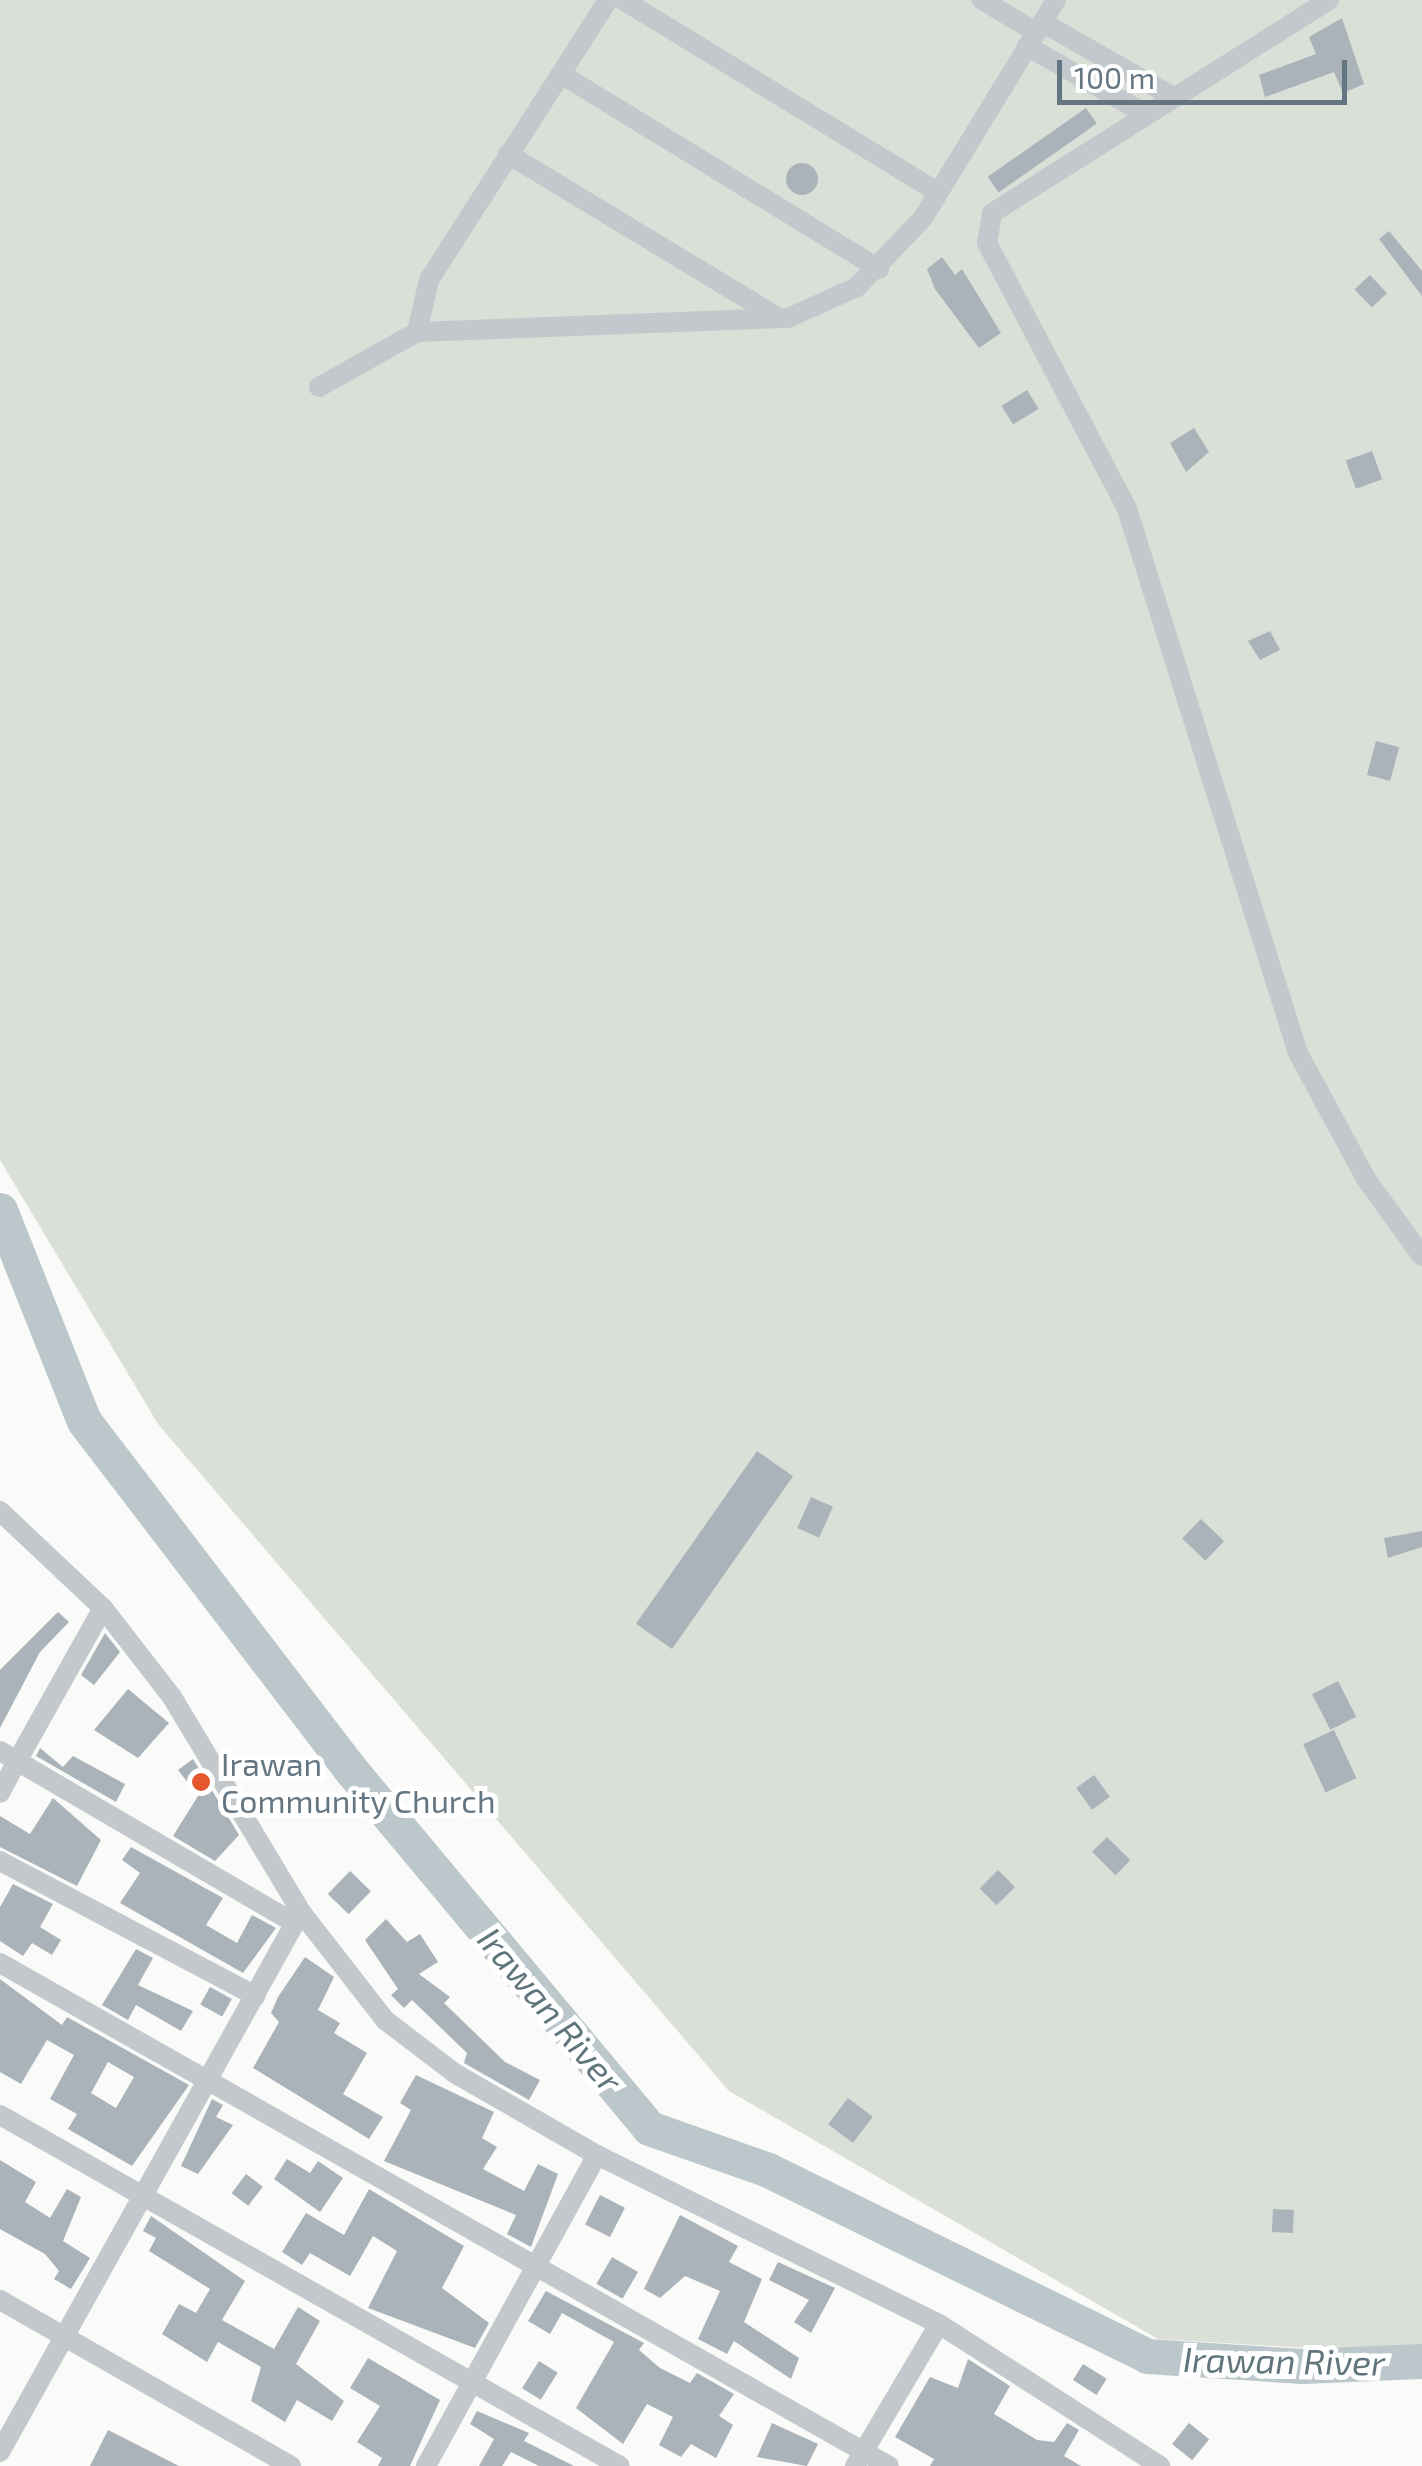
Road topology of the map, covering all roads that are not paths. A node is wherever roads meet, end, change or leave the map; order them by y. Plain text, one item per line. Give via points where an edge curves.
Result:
1 (608, 0) edge
2 (623, 0) edge
3 (982, 0) edge
4 (1056, 0) edge
5 (1329, 0) edge
6 (1035, 33) junction
7 (561, 74) junction
8 (1171, 96) junction
9 (1147, 115) junction
10 (508, 154) junction
11 (938, 192) junction
12 (879, 269) junction
13 (780, 318) junction
14 (418, 332) junction
15 (319, 387) dead end
16 (1422, 1256) edge
17 (0, 1510) edge
18 (103, 1608) junction
19 (8, 1756) edge
20 (0, 1793) edge
21 (0, 1861) edge
22 (297, 1917) junction
23 (0, 1963) edge
24 (256, 1996) junction
25 (211, 2084) junction
26 (0, 2114) edge
27 (597, 2155) junction
28 (146, 2198) junction
29 (540, 2265) junction
30 (0, 2300) edge
31 (939, 2324) junction
32 (66, 2340) junction
33 (472, 2385) junction
34 (0, 2452) edge
35 (859, 2459) edge
36 (291, 2466) edge
37 (426, 2466) edge
38 (620, 2466) edge
39 (889, 2466) edge
40 (1160, 2466) edge

1 - 7 street
2 - 11 street
3 - 6 street
4 - 6 street
5 - 8 street
6 - 8 street
6 - 9 street
6 - 11 street
7 - 10 street
7 - 12 street
8 - 9 street
9 - 16 street via 992,213 992,268 1127,510 1298,1054 1366,1179
10 - 13 street
10 - 14 street via 428,280
11 - 12 street
12 - 13 street
13 - 14 street
14 - 15 street
17 - 18 street
18 - 19 street
18 - 22 street via 206,1749
19 - 20 street
19 - 22 street
21 - 24 street
22 - 24 street
22 - 27 street via 385,2020 456,2074
23 - 25 street
24 - 25 street
25 - 28 street
25 - 29 street
26 - 28 street
27 - 29 street
27 - 31 street
28 - 32 street
28 - 33 street
29 - 33 street
29 - 35 street
30 - 32 street
31 - 35 street
31 - 40 street
32 - 34 street
32 - 36 street
33 - 37 street
33 - 38 street
35 - 39 street

